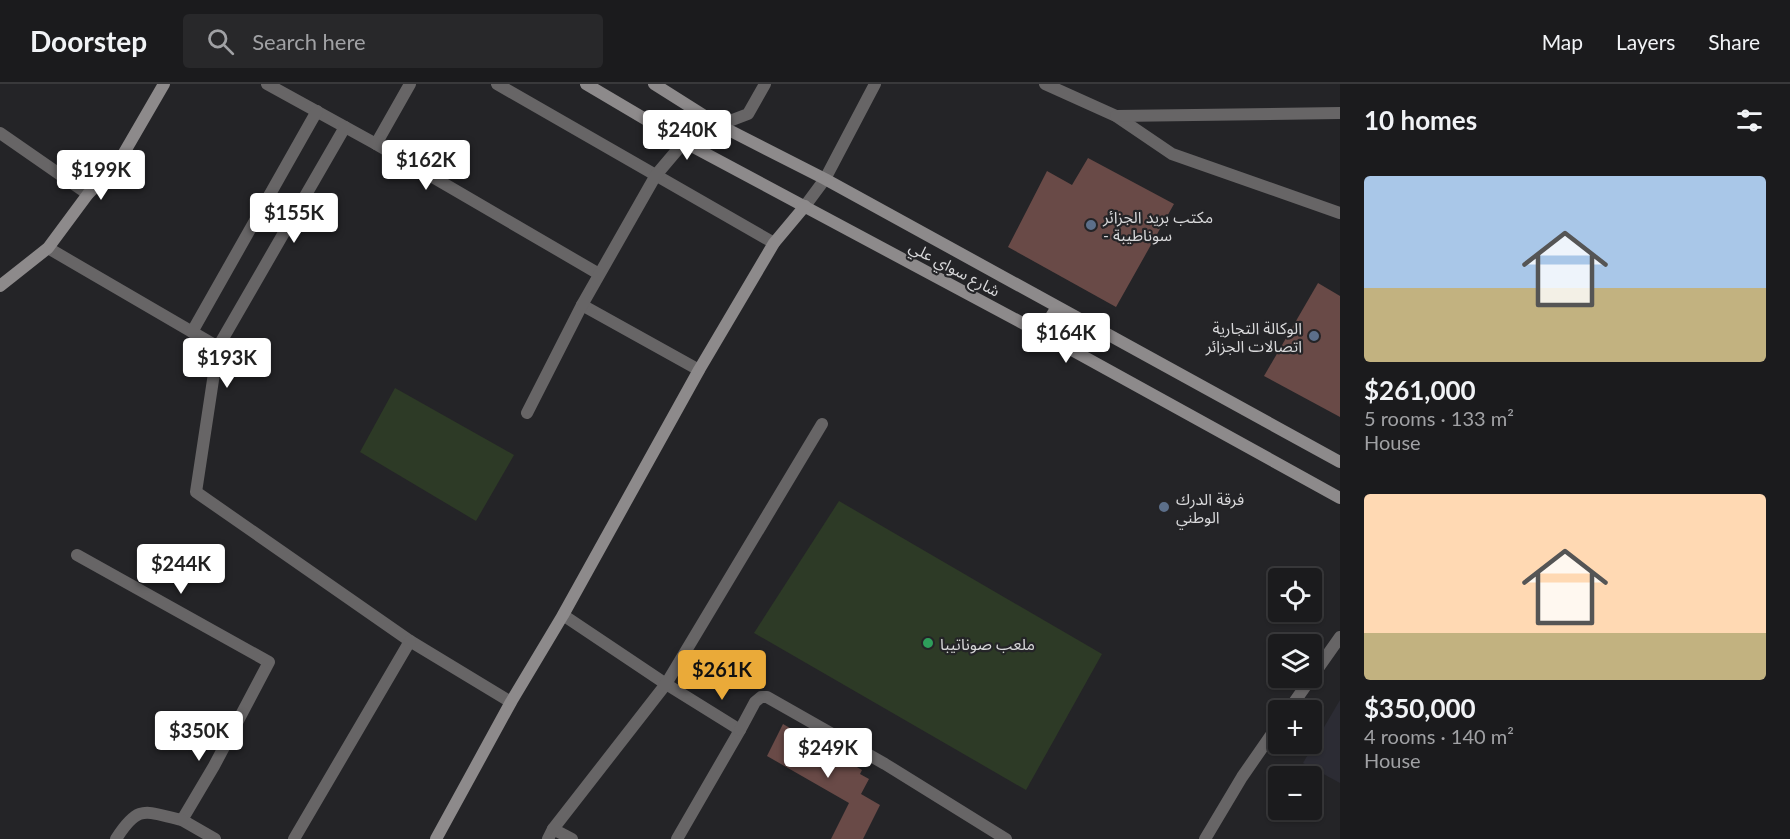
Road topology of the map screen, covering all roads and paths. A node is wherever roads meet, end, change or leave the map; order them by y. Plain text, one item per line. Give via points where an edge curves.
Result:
1 (164, 84) edge
2 (267, 84) edge
3 (410, 84) edge
4 (497, 84) edge
5 (586, 84) edge
6 (654, 84) edge
7 (765, 84) edge
8 (875, 84) edge
9 (1045, 84) edge
10 (316, 111) junction
11 (1340, 113) edge
12 (1116, 116) junction
13 (720, 125) junction
14 (345, 127) junction
15 (0, 133) edge
16 (684, 142) junction
17 (376, 144) junction
18 (656, 175) junction
19 (825, 179) junction
20 (88, 194) junction
21 (805, 206) junction
22 (1340, 213) edge
23 (774, 243) junction
24 (48, 248) junction
25 (599, 274) junction
26 (0, 286) edge
27 (582, 304) junction
28 (1057, 307) junction
29 (192, 332) junction
30 (1041, 333) junction
31 (218, 347) junction
32 (699, 370) junction
33 (527, 413) dead end
34 (822, 424) dead end
35 (1340, 462) edge
36 (1340, 498) edge
37 (77, 555) dead end
38 (563, 615) junction
39 (1340, 637) edge
40 (410, 641) junction
41 (666, 684) junction
42 (1296, 700) edge
43 (511, 702) junction
44 (740, 730) junction
45 (1268, 739) edge
46 (182, 820) junction
47 (551, 834) edge
48 (116, 839) edge
49 (215, 839) edge
50 (294, 839) edge
51 (436, 839) edge
52 (572, 839) edge
53 (677, 839) edge
54 (1006, 839) edge
55 (1205, 839) edge

1 - 20 main road via 117,165
2 - 10 street
3 - 17 street
4 - 18 street
5 - 16 main road, شارع سواي علي
6 - 13 main road, شارع سواي علي
7 - 13 street via 748,114
8 - 19 street
9 - 12 street
10 - 14 street
10 - 29 street
11 - 12 street
12 - 22 street via 1172,154
13 - 16 street
13 - 19 main road, شارع سواي علي
14 - 17 street
14 - 31 street
15 - 20 street
16 - 18 street
16 - 21 main road, شارع سواي علي
17 - 25 street
18 - 23 street
18 - 25 street
19 - 21 street
19 - 28 main road, شارع سواي علي
20 - 24 main road
21 - 23 main road
21 - 30 main road, شارع سواي علي
23 - 32 main road
24 - 26 main road
24 - 29 street
25 - 27 street
27 - 32 street
27 - 33 street
28 - 30 main road
28 - 35 main road, شارع سواي علي
29 - 31 street
30 - 36 main road, شارع سواي علي
31 - 40 street via 196,492
32 - 38 main road
34 - 41 street
37 - 46 street via 269,662
38 - 41 street
38 - 43 main road
39 - 42 street
40 - 43 street
40 - 50 street
41 - 44 street
41 - 47 street
43 - 51 main road
44 - 53 street
44 - 54 street via 755,702 767,697
45 - 55 street
46 - 48 street via 136,814
46 - 49 street
47 - 52 street

